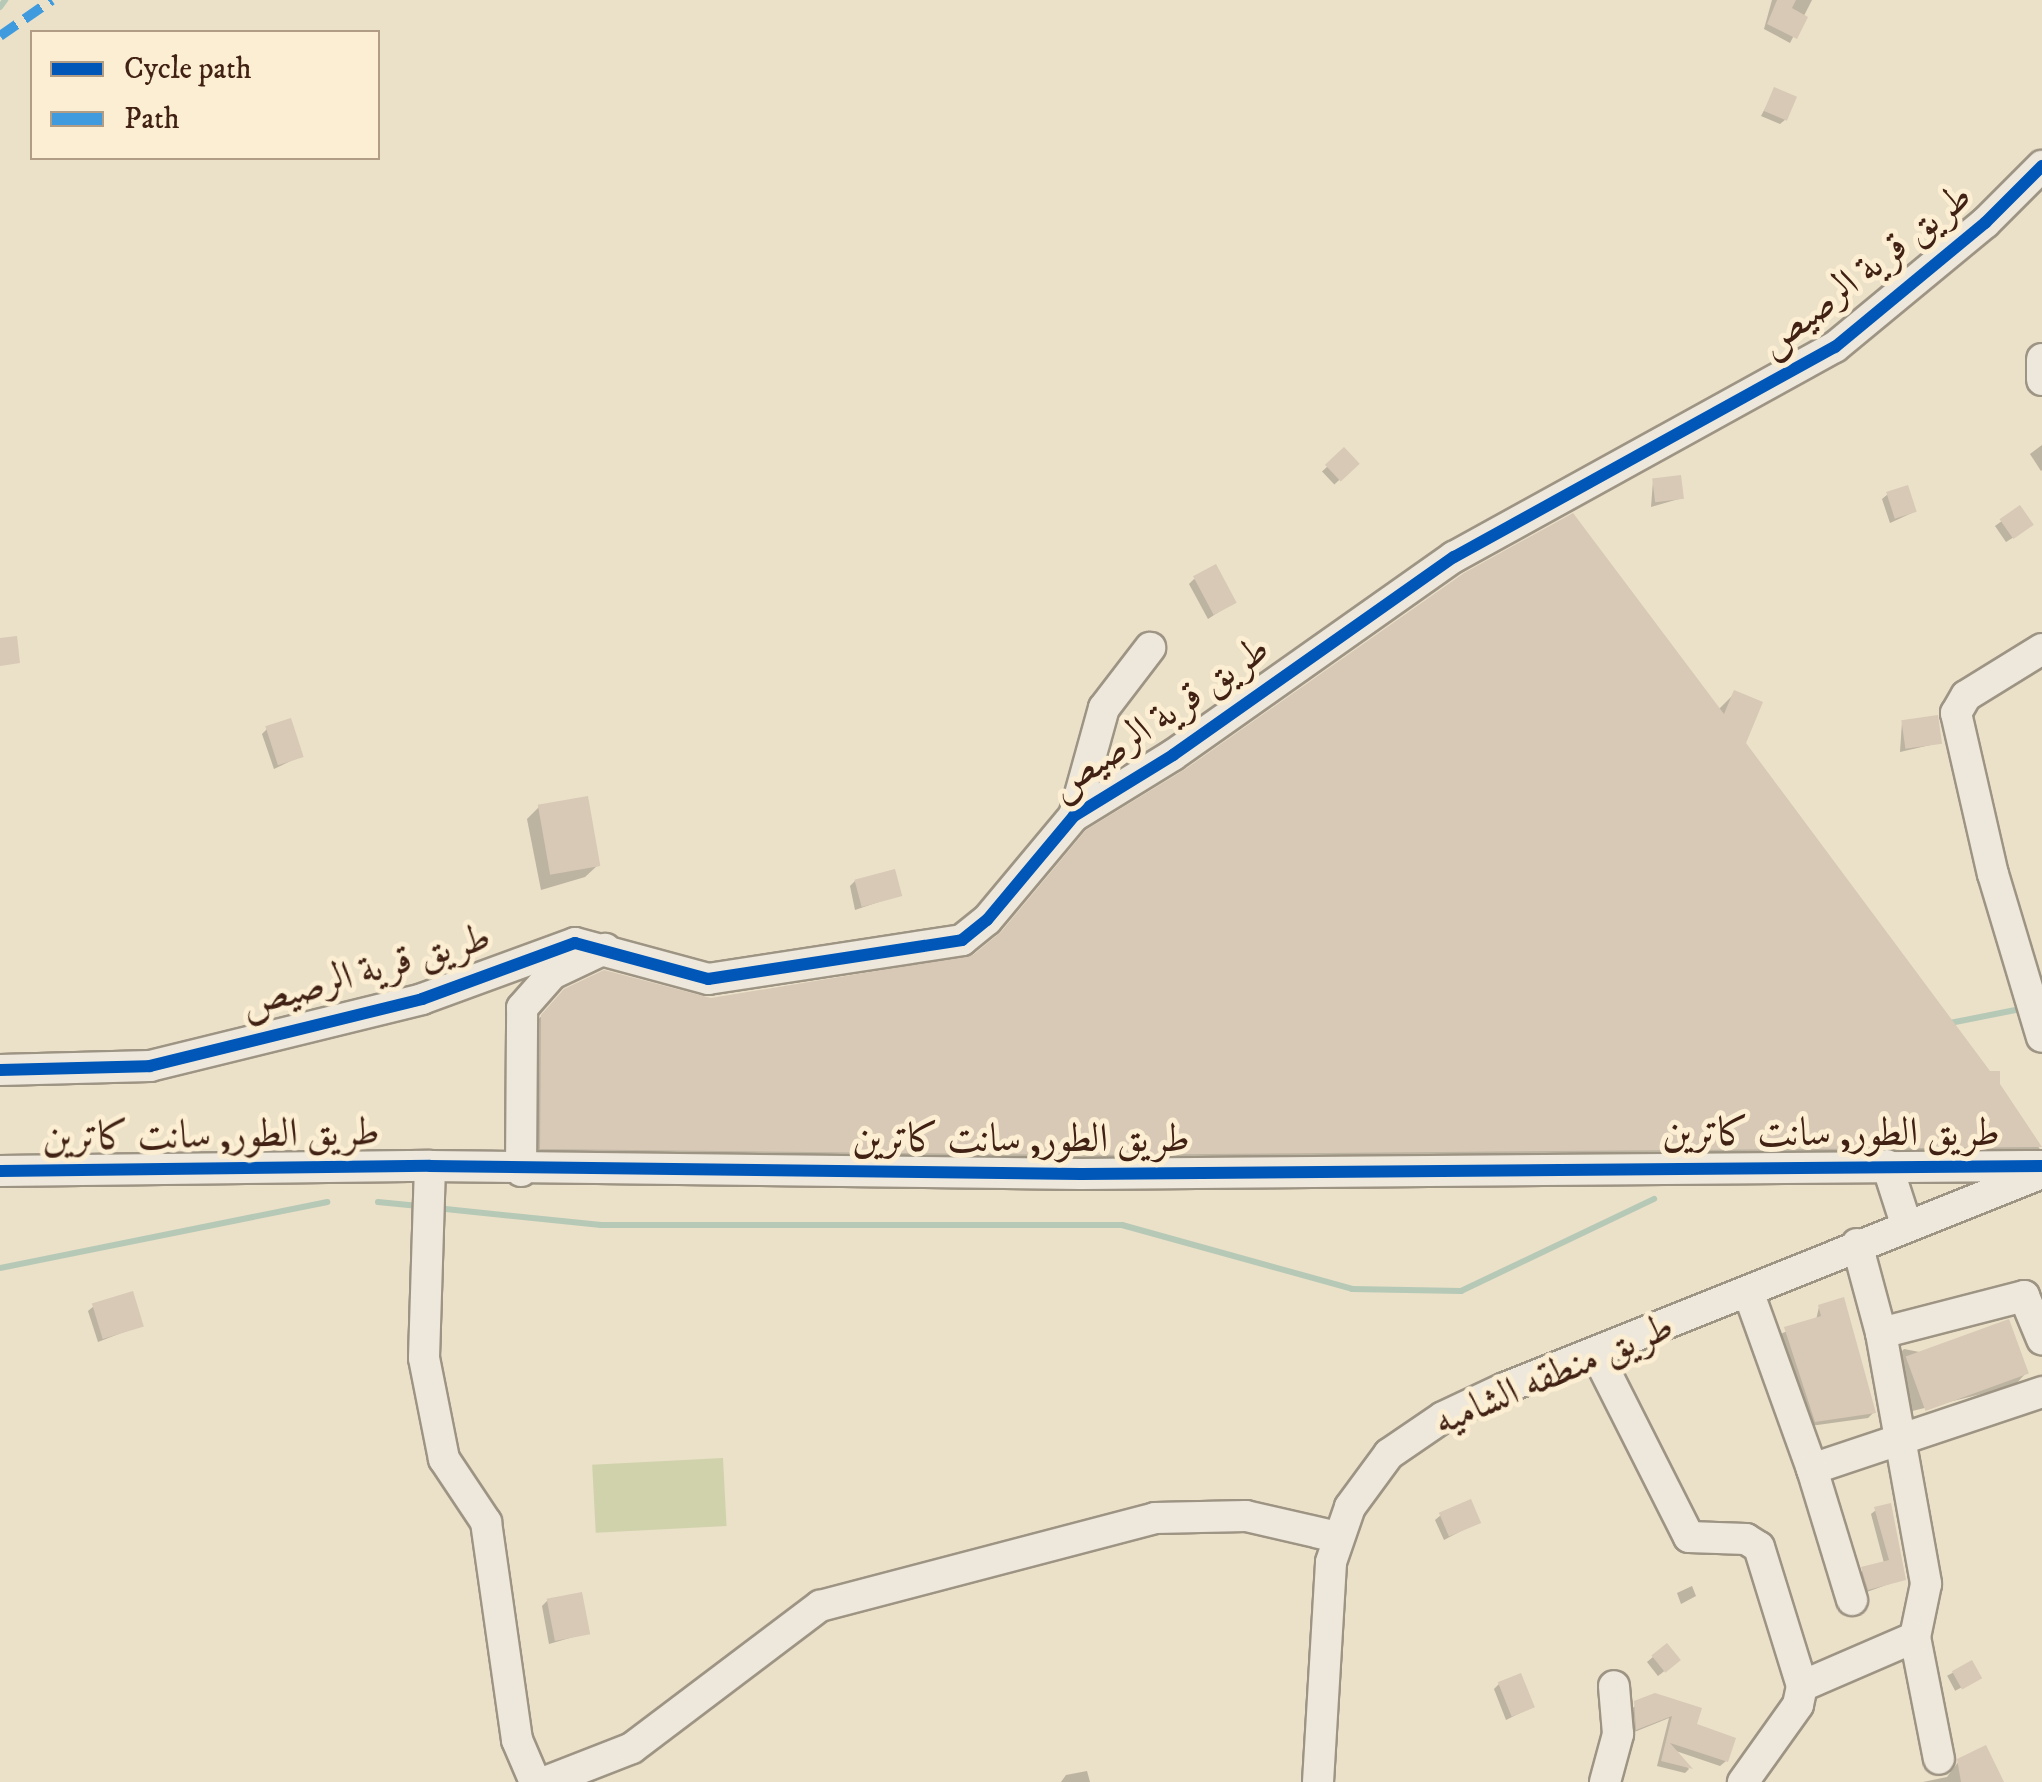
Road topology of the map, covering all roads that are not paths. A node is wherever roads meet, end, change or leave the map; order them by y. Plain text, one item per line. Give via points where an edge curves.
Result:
1 (2042, 166) edge
2 (2042, 359) edge
3 (2042, 380) edge
4 (1150, 648) dead end
5 (2042, 649) edge
6 (1074, 816) junction
7 (608, 948) junction
8 (2042, 1037) edge
9 (0, 1070) edge
10 (1887, 1165) junction
11 (430, 1166) junction
12 (2042, 1170) edge
13 (0, 1171) edge
14 (521, 1171) junction
15 (1906, 1224) junction
16 (1857, 1244) junction
17 (1749, 1294) junction
18 (1880, 1333) junction
19 (2042, 1339) edge
20 (1596, 1353) junction
21 (2042, 1392) edge
22 (1902, 1440) junction
23 (1812, 1469) junction
24 (1337, 1537) junction
25 (1852, 1600) dead end
26 (1916, 1637) junction
27 (1614, 1686) dead end
28 (1802, 1686) junction
29 (1939, 1760) dead end
30 (535, 1782) edge
31 (544, 1782) edge
32 (1318, 1782) edge
33 (1605, 1782) edge
34 (1743, 1782) edge

1 - 6 street, طريق قرية الرصيص via 1835,347 1454,557
2 - 3 street
4 - 6 street via 1104,708
5 - 8 street via 1966,696 1956,720
6 - 7 street, طريق قرية الرصيص via 987,920 947,946 708,979
7 - 9 street, طريق قرية الرصيص via 559,946 408,1003 150,1066
7 - 14 street via 552,974 522,1008
10 - 12 street, طريق الطور, سانت كاترين
10 - 14 street, طريق الطور, سانت كاترين via 1081,1174
10 - 15 street
11 - 13 street, طريق الطور, سانت كاترين
11 - 14 street, طريق الطور, سانت كاترين
11 - 30 street via 424,1358 444,1459 486,1522 517,1740
12 - 15 street, طريق منطقه الشاميه
15 - 16 street, طريق منطقه الشاميه
16 - 17 street, طريق منطقه الشاميه
16 - 18 street
17 - 20 street, طريق منطقه الشاميه
17 - 23 street
18 - 19 street via 2024,1296
18 - 22 street
20 - 24 street, طريق منطقه الشاميه via 1415,1434 1368,1479
20 - 28 street via 1690,1537 1746,1540 1759,1547
21 - 22 street
22 - 23 street
22 - 26 street via 1926,1584
23 - 25 street
24 - 31 street via 1246,1516 1155,1518 820,1606 632,1748
24 - 32 street, طريق منطقه الشاميه
26 - 28 street
26 - 29 street
27 - 33 street via 1618,1734
28 - 34 street via 1798,1705

